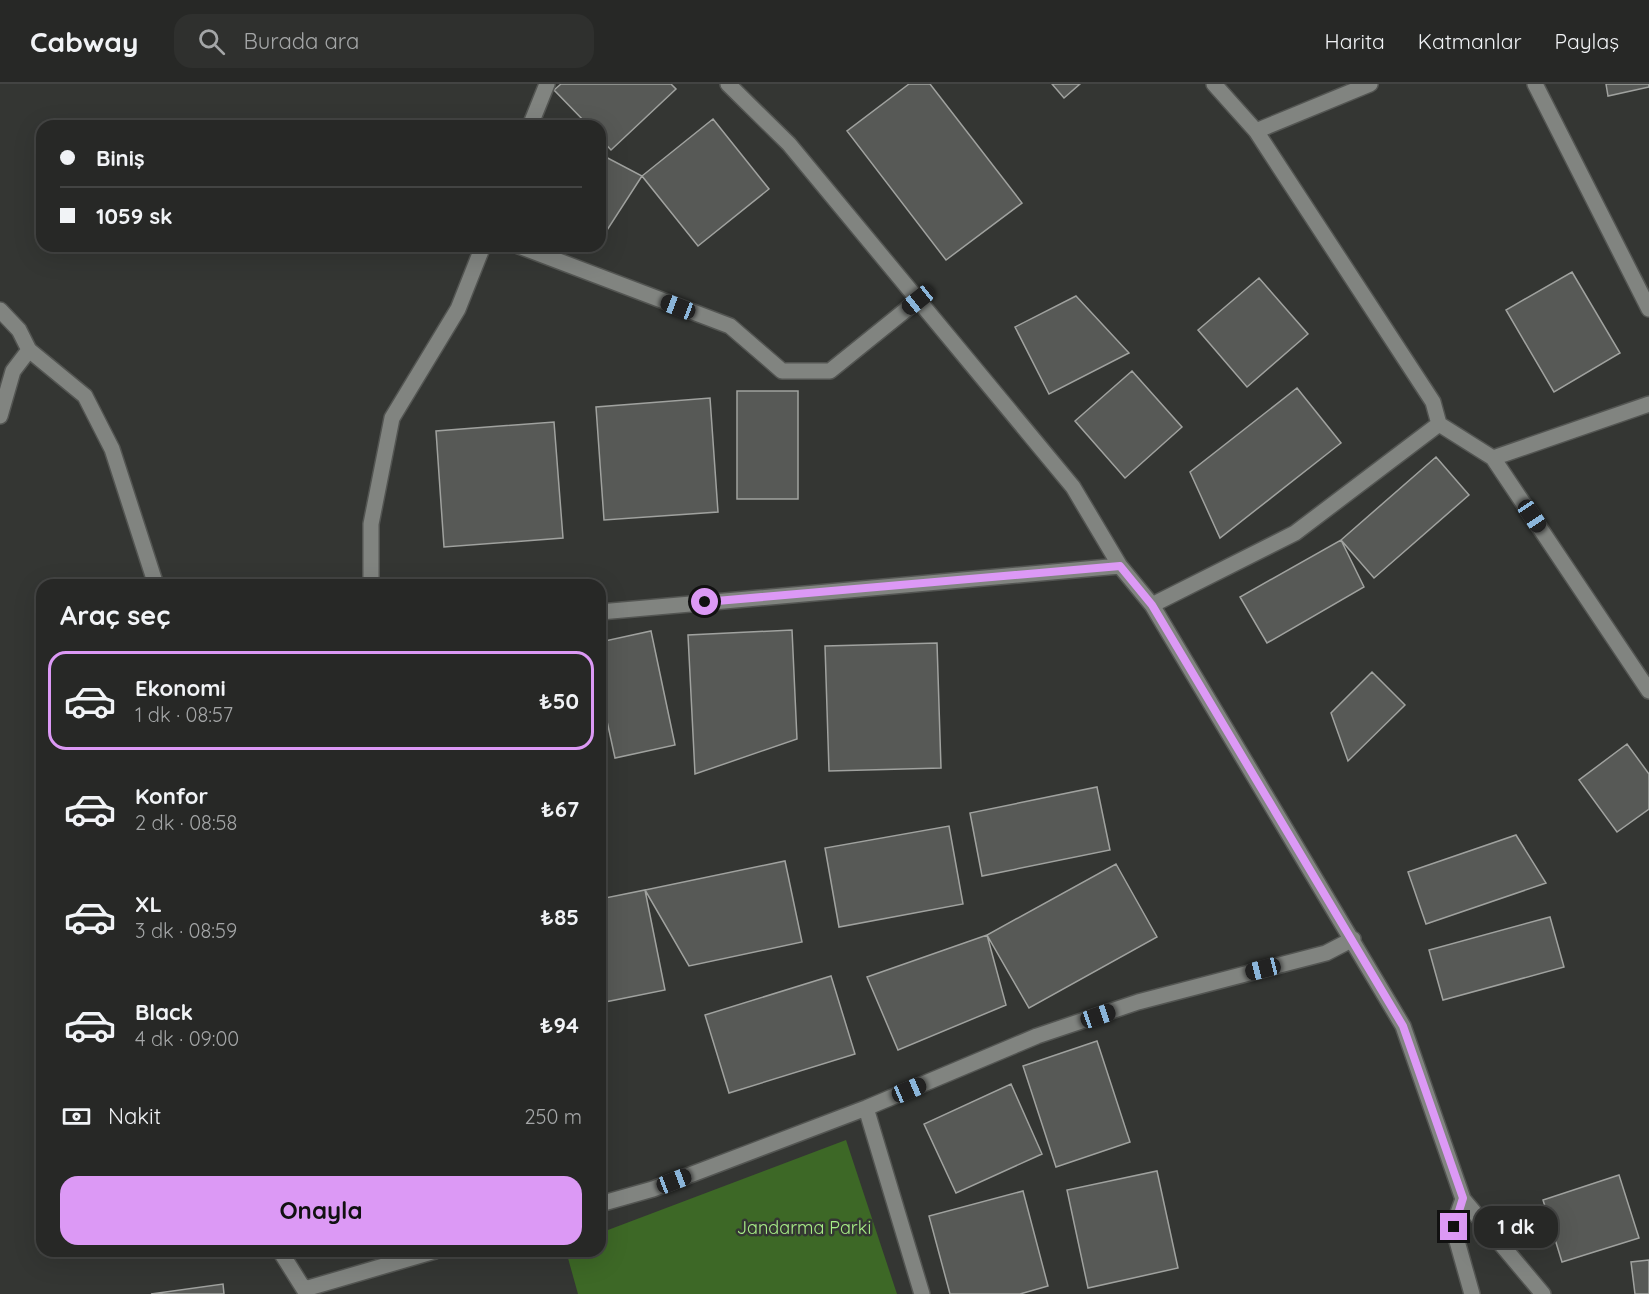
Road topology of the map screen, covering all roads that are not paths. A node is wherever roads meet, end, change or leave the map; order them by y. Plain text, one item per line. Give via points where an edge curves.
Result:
1 (547, 84) edge
2 (728, 84) edge
3 (1214, 84) edge
4 (1370, 84) edge
5 (1535, 84) edge
6 (532, 120) edge
7 (1256, 131) junction
8 (481, 252) edge
9 (535, 252) edge
10 (918, 300) junction
11 (1649, 309) edge
12 (0, 310) edge
13 (28, 350) junction
14 (1649, 404) edge
15 (0, 416) edge
16 (1439, 424) junction
17 (1493, 458) junction
18 (1120, 566) junction
19 (154, 579) edge
20 (371, 579) edge
21 (1152, 605) junction
22 (606, 611) edge
23 (1649, 691) edge
24 (1353, 939) junction
25 (866, 1108) junction
26 (1463, 1198) junction
27 (606, 1202) edge
28 (284, 1257) edge
29 (416, 1257) edge
30 (306, 1292) edge
31 (922, 1294) edge
32 (1472, 1294) edge
33 (1543, 1294) edge

1 - 6 street
2 - 10 street via 789,144
3 - 7 street
4 - 7 street
5 - 11 street
7 - 16 street via 1433,402
8 - 20 street via 458,309 392,418 371,524
9 - 10 street via 730,326 782,371 831,371
10 - 18 street via 1073,487
12 - 13 street via 19,330
13 - 15 street via 13,371
13 - 19 street via 85,396 112,449
14 - 17 street
16 - 17 street
16 - 21 street via 1295,534
17 - 23 street
18 - 21 street
18 - 22 street
21 - 24 street
24 - 25 street via 1326,953 1138,1002 1037,1036
24 - 26 street via 1403,1026
25 - 27 street via 653,1189
25 - 31 street
26 - 32 street via 1454,1227
26 - 33 street
28 - 30 street
29 - 30 street

